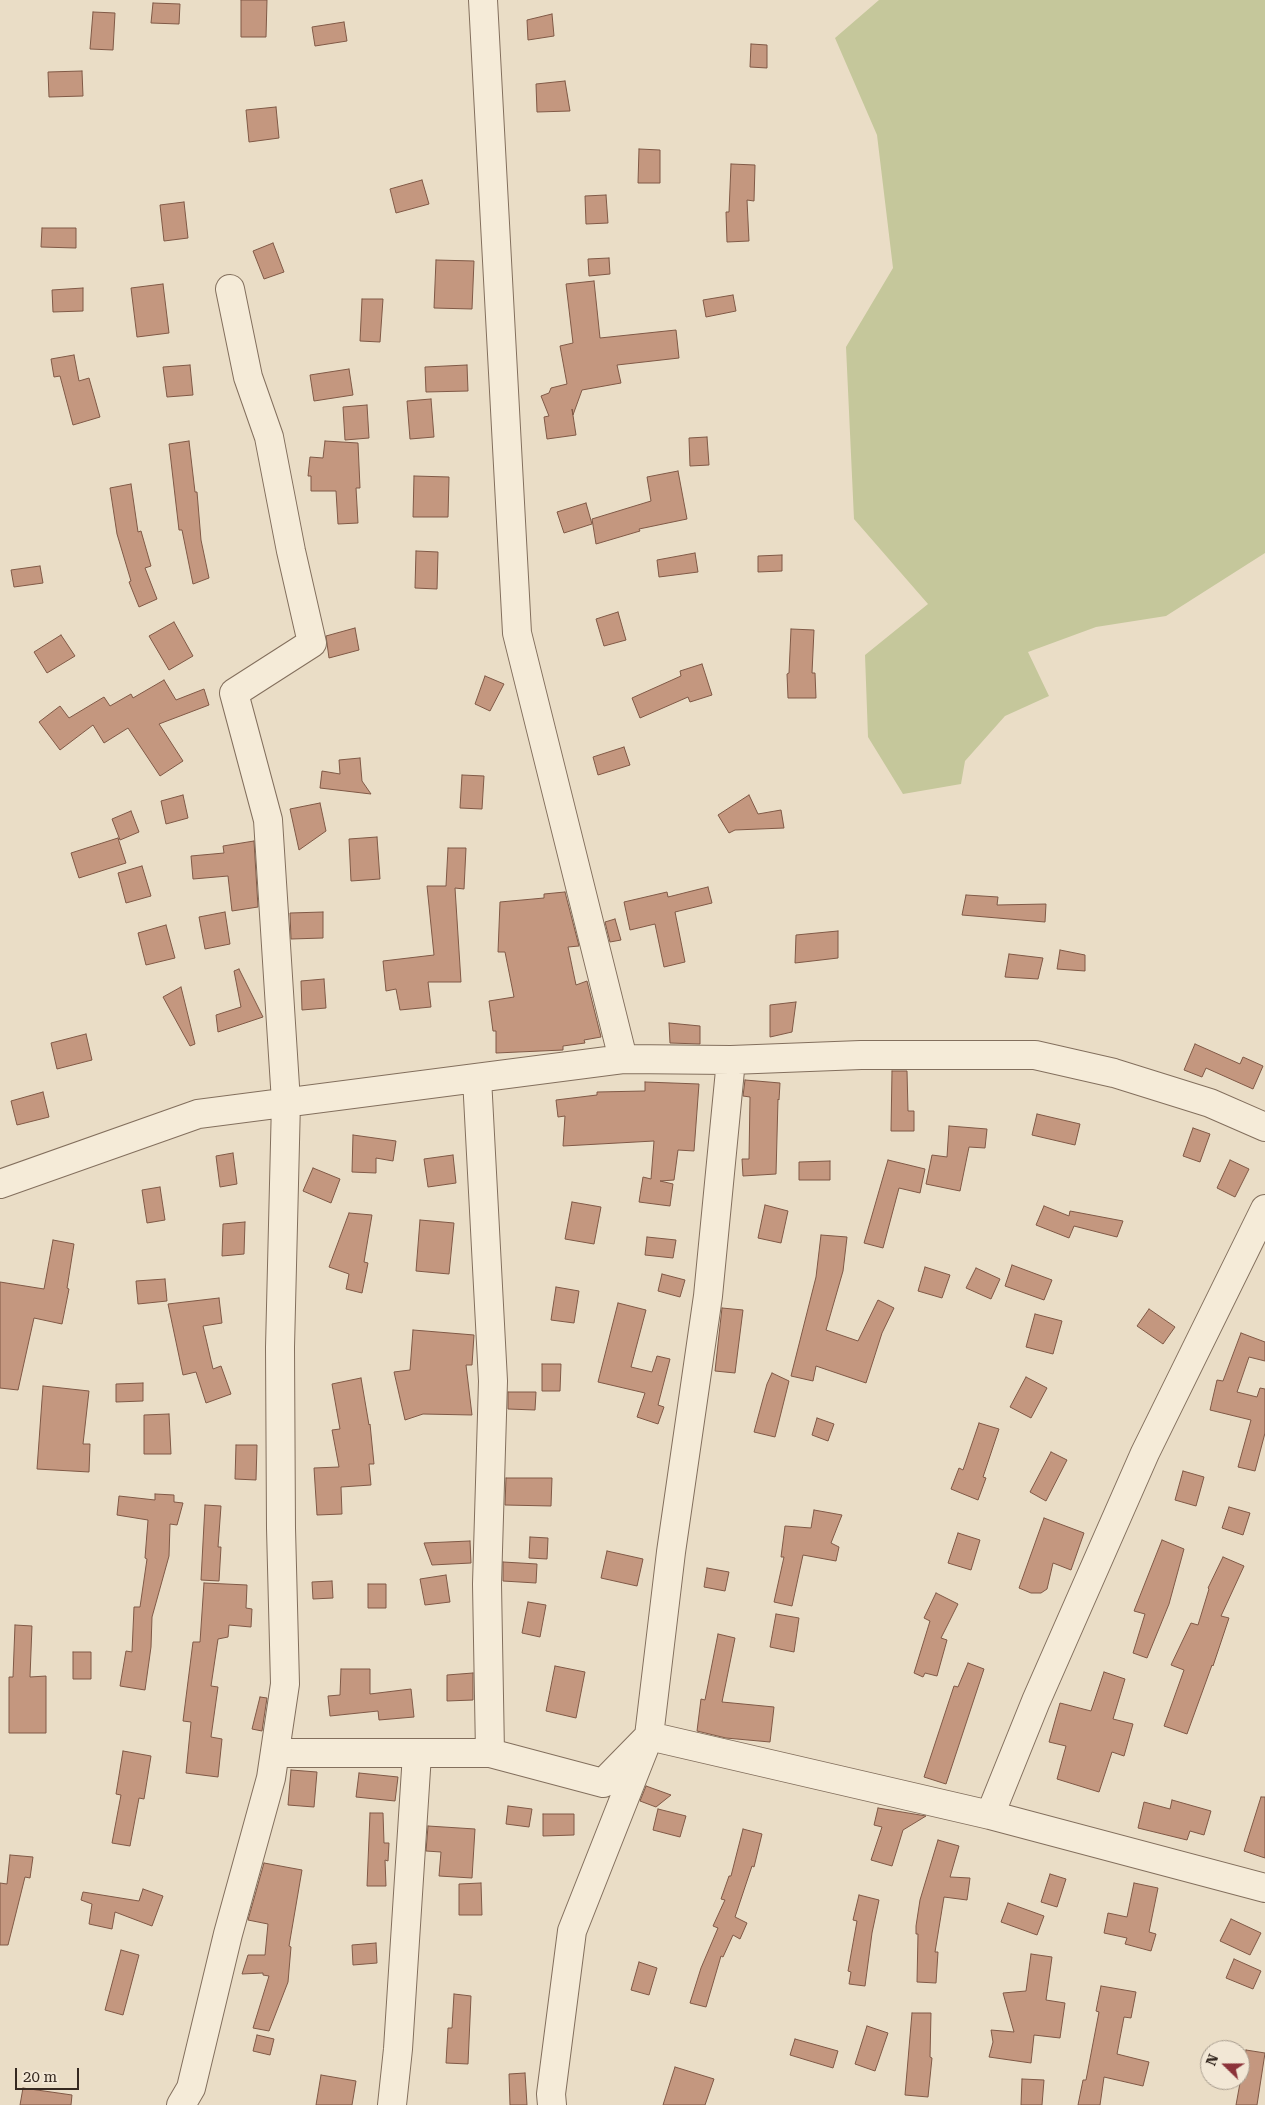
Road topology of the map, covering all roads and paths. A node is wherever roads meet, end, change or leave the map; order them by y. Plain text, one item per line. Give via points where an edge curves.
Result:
1 (484, 0) edge
2 (230, 289) dead end
3 (623, 1059) junction
4 (732, 1060) junction
5 (477, 1078) junction
6 (286, 1102) junction
7 (1265, 1126) edge
8 (0, 1184) edge
9 (1265, 1209) edge
10 (649, 1736) junction
11 (490, 1753) junction
12 (275, 1754) junction
13 (417, 1754) junction
14 (990, 1815) junction
15 (1265, 1888) edge
16 (181, 2105) edge
17 (392, 2105) edge
18 (552, 2105) edge

1 - 3 street via 516,633
2 - 6 street via 248,377 269,437 312,643 234,693 268,820
3 - 4 street
3 - 5 street
4 - 7 street via 861,1055 1035,1055 1114,1073 1210,1104
4 - 10 street via 708,1296 671,1552
5 - 6 street
5 - 11 street via 493,1381 487,1584
6 - 8 street via 198,1114
6 - 12 street via 280,1347 285,1684
9 - 14 street via 1145,1453 1036,1701
10 - 11 street via 603,1783
10 - 14 street
10 - 18 street via 572,1931 550,2094
11 - 13 street
12 - 13 street
12 - 16 street via 191,2088
13 - 17 street
14 - 15 street

